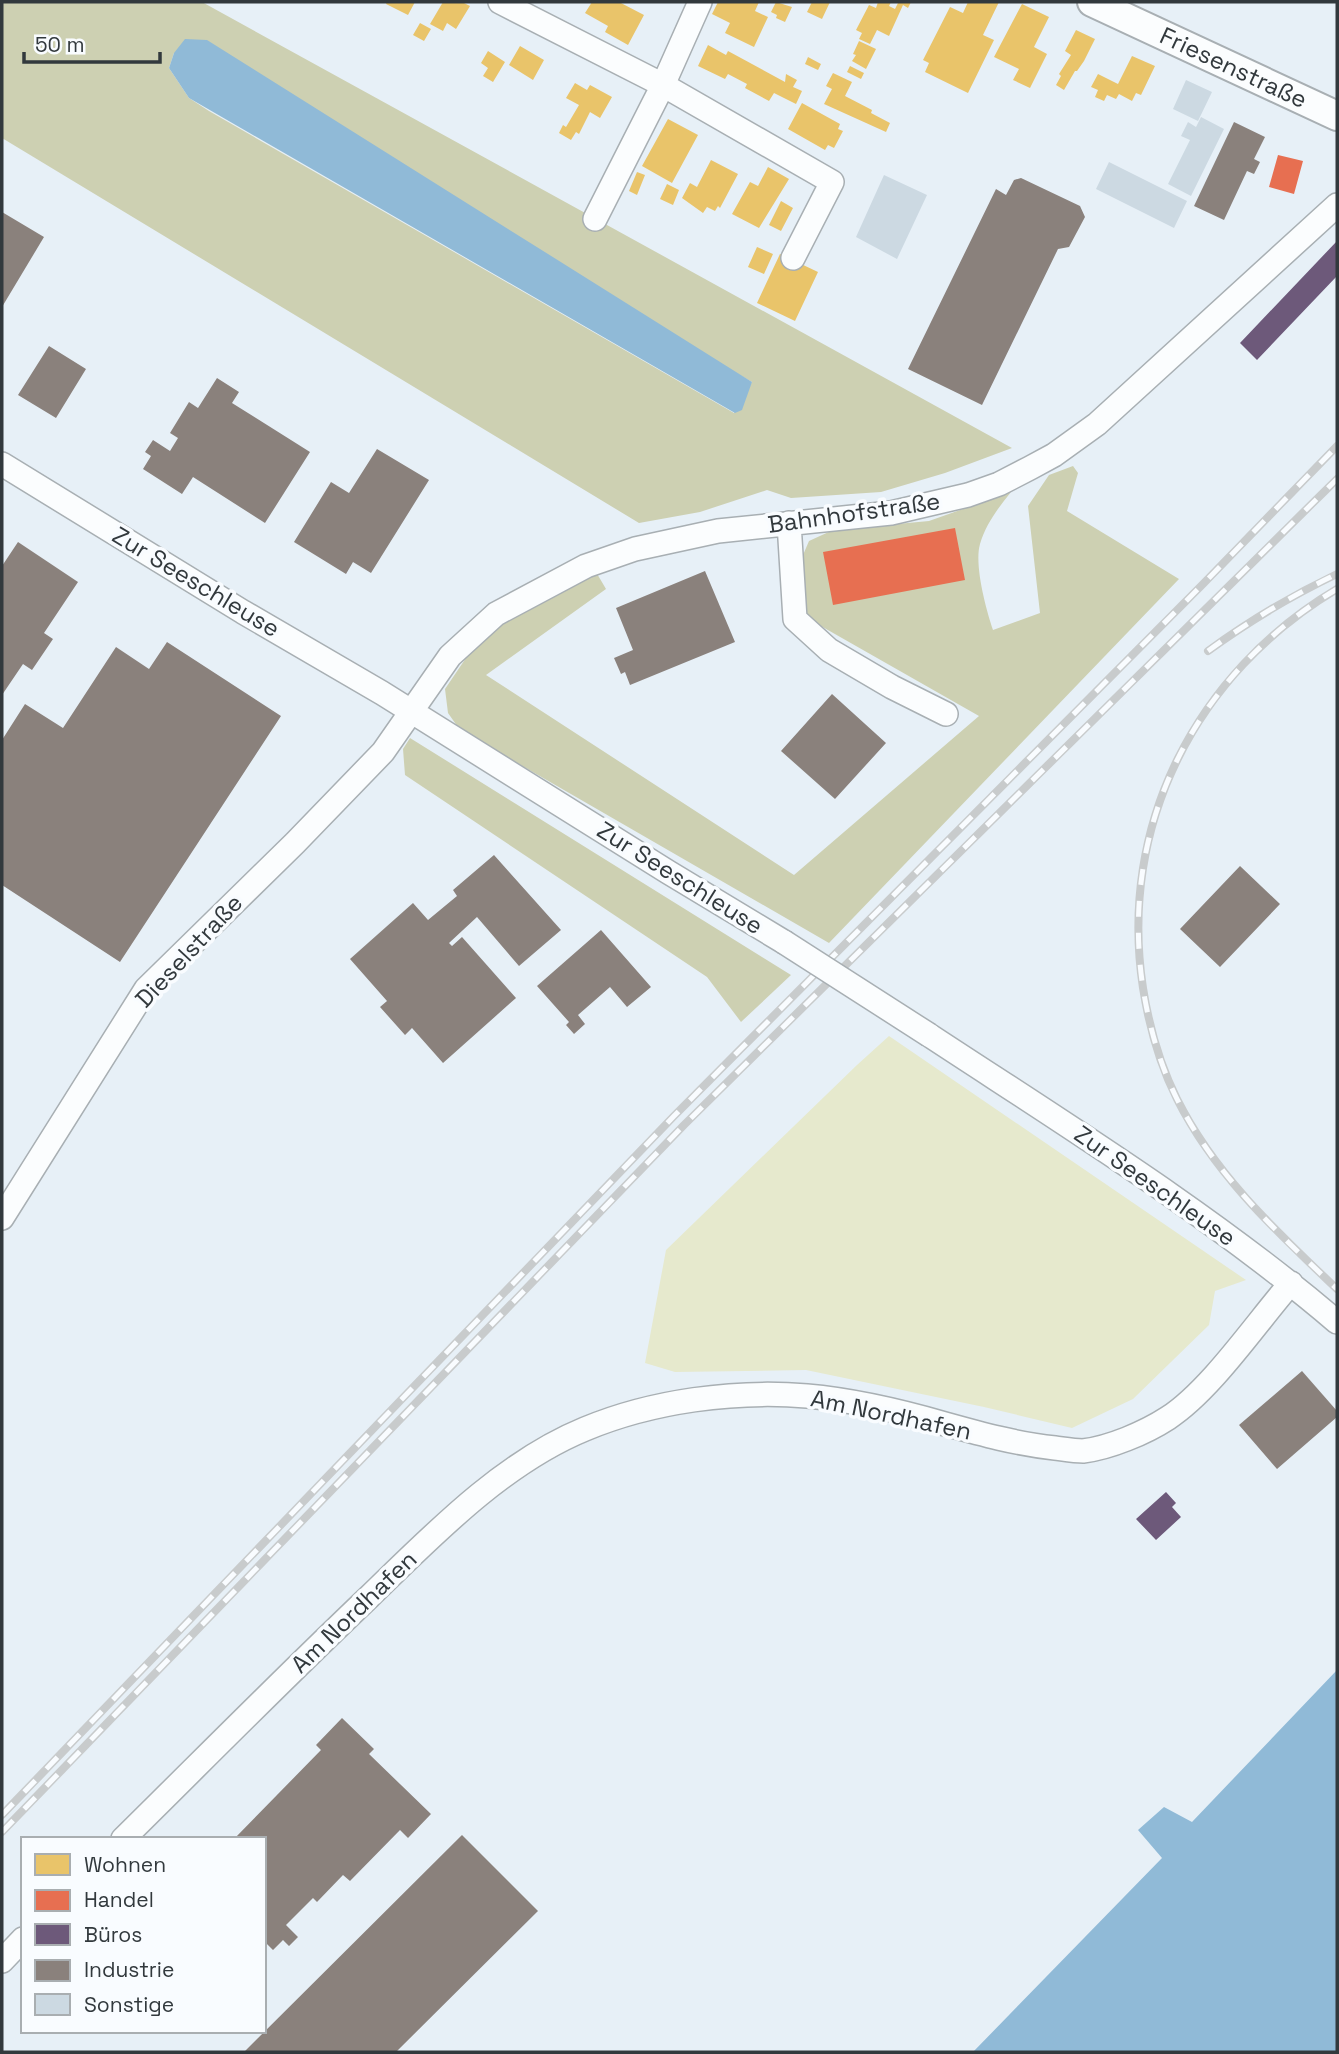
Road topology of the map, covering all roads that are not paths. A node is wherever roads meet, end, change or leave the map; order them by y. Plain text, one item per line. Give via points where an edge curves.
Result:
1 (500, 2) edge
2 (700, 2) edge
3 (1092, 2) edge
4 (663, 85) junction
5 (1337, 116) edge
6 (1337, 205) edge
7 (595, 219) dead end
8 (793, 258) dead end
9 (2, 464) edge
10 (789, 523) junction
11 (411, 710) junction
12 (947, 714) dead end
13 (2, 1218) edge
14 (1291, 1283) junction
15 (1337, 1322) edge
16 (125, 1837) edge
17 (21, 1941) edge
18 (2, 1961) edge

1 - 4 street
2 - 4 street
3 - 5 street, Friesenstraße
4 - 7 street
4 - 8 street via 832,182
6 - 10 street, Bahnhofstraße via 1097,424 1054,455 999,484 924,507
9 - 11 street, Zur Seeschleuse
10 - 11 street, Bahnhofstraße via 718,531 635,549 586,566 496,614 450,656
10 - 12 street via 795,619 829,650
11 - 13 street, Dieselstraße via 383,752 146,989
11 - 14 street, Zur Seeschleuse, bridge via 929,1035 1176,1197
14 - 15 street, Zur Seeschleuse
14 - 16 street, Am Nordhafen via 1218,1371 1168,1418 1128,1439 1082,1451 1018,1444 867,1405 806,1396 734,1394 642,1410 584,1429 530,1458 454,1516
17 - 18 street

